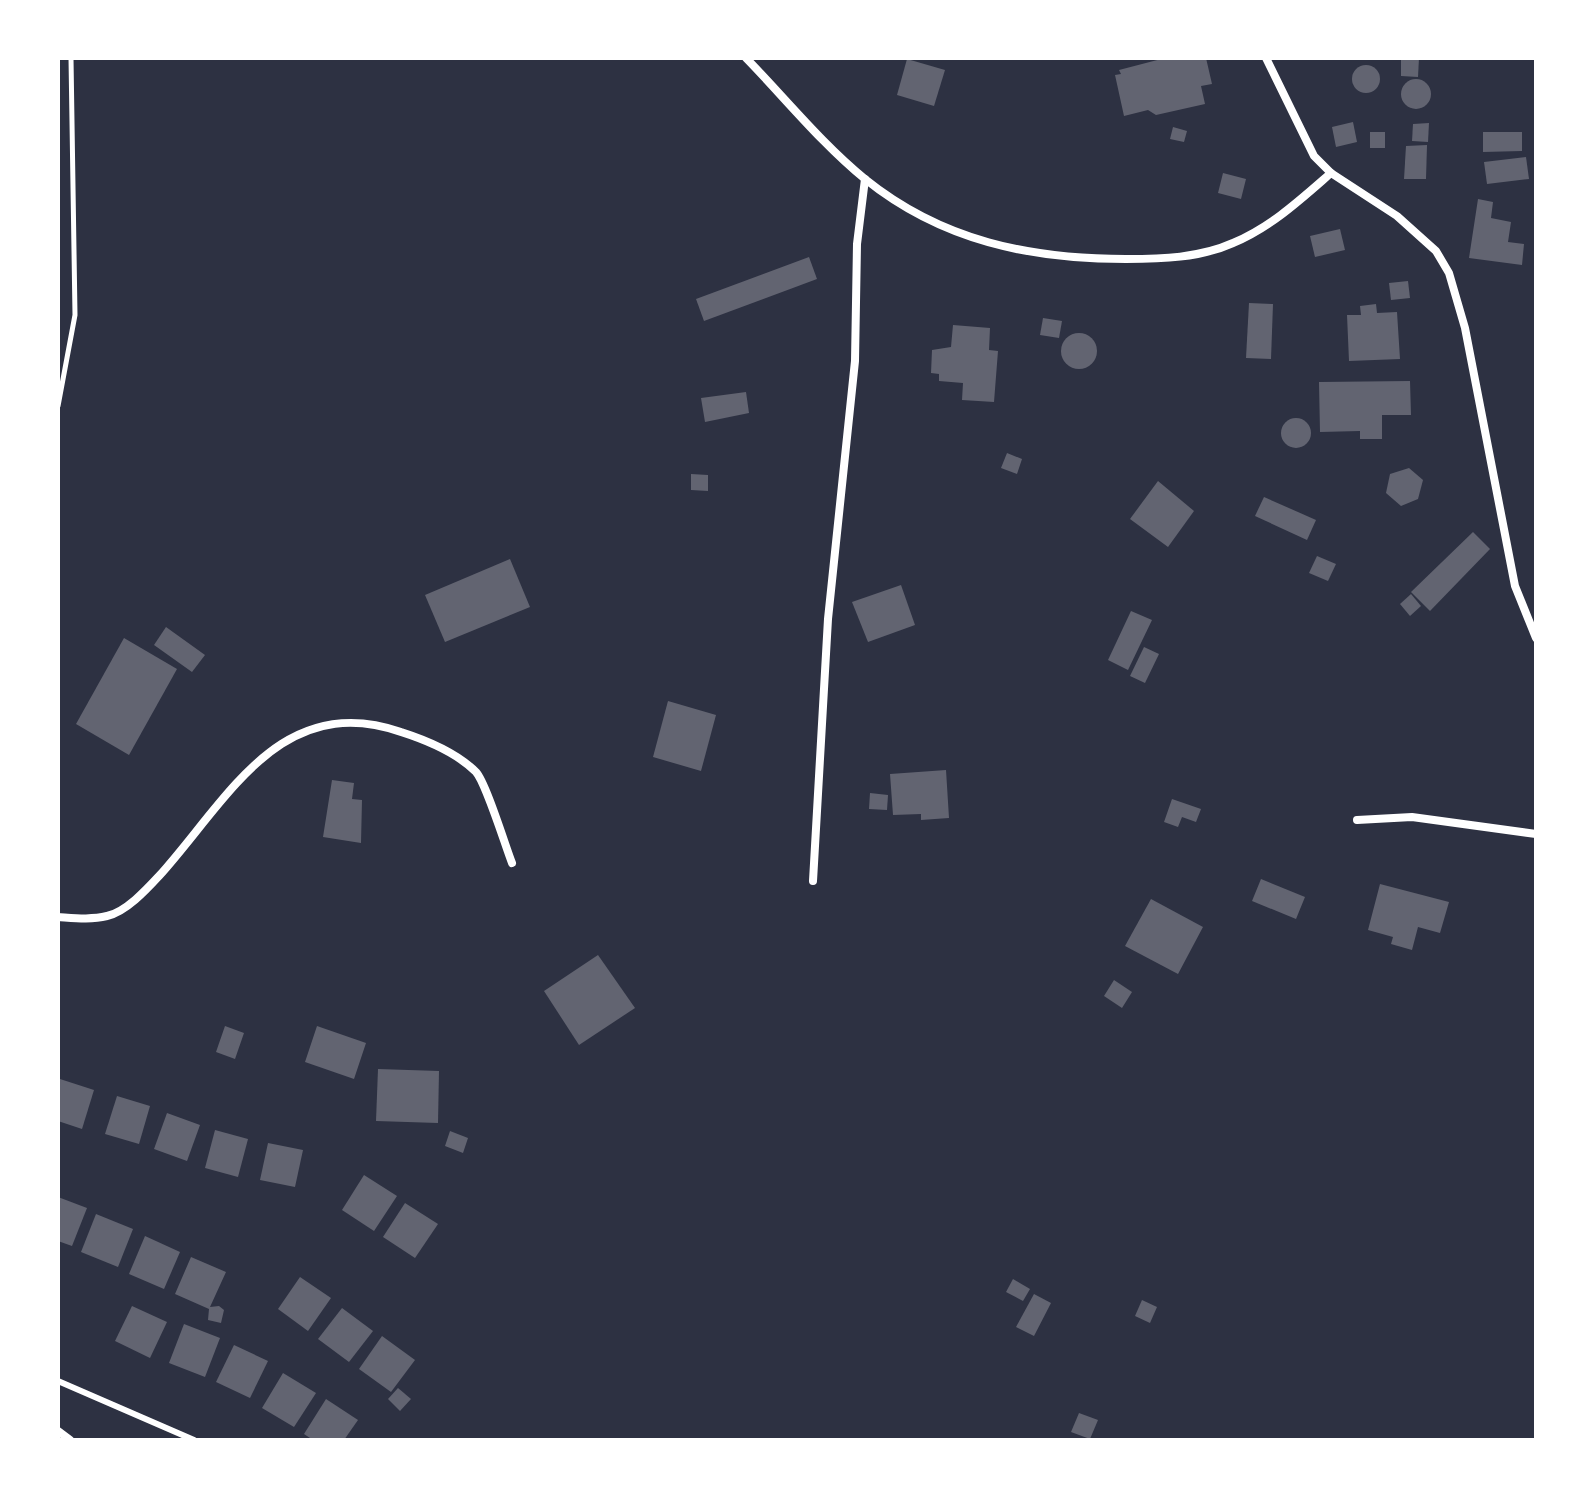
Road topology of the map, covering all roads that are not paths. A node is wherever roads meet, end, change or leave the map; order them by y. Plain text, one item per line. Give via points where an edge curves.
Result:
1 (746, 58) edge
2 (1266, 58) edge
3 (1331, 173) junction
4 (865, 179) junction
5 (1536, 638) edge
6 (1357, 820) dead end
7 (1536, 834) edge
8 (512, 863) dead end
9 (813, 881) dead end
10 (58, 917) edge
11 (58, 1381) edge
12 (58, 1431) edge
13 (70, 1440) edge
14 (194, 1440) edge

1 - 4 street
2 - 3 street via 1300,133
3 - 4 street via 1272,224 1231,245 1168,259 1082,259 1011,251 956,232
3 - 5 street via 1397,216 1436,251 1449,273 1465,328 1515,586
4 - 9 street via 857,244 855,361 828,619
6 - 7 street via 1412,817
8 - 10 street via 477,773 430,742 393,729 335,724 287,739 244,771 145,891 109,916
11 - 14 lane
12 - 13 street

